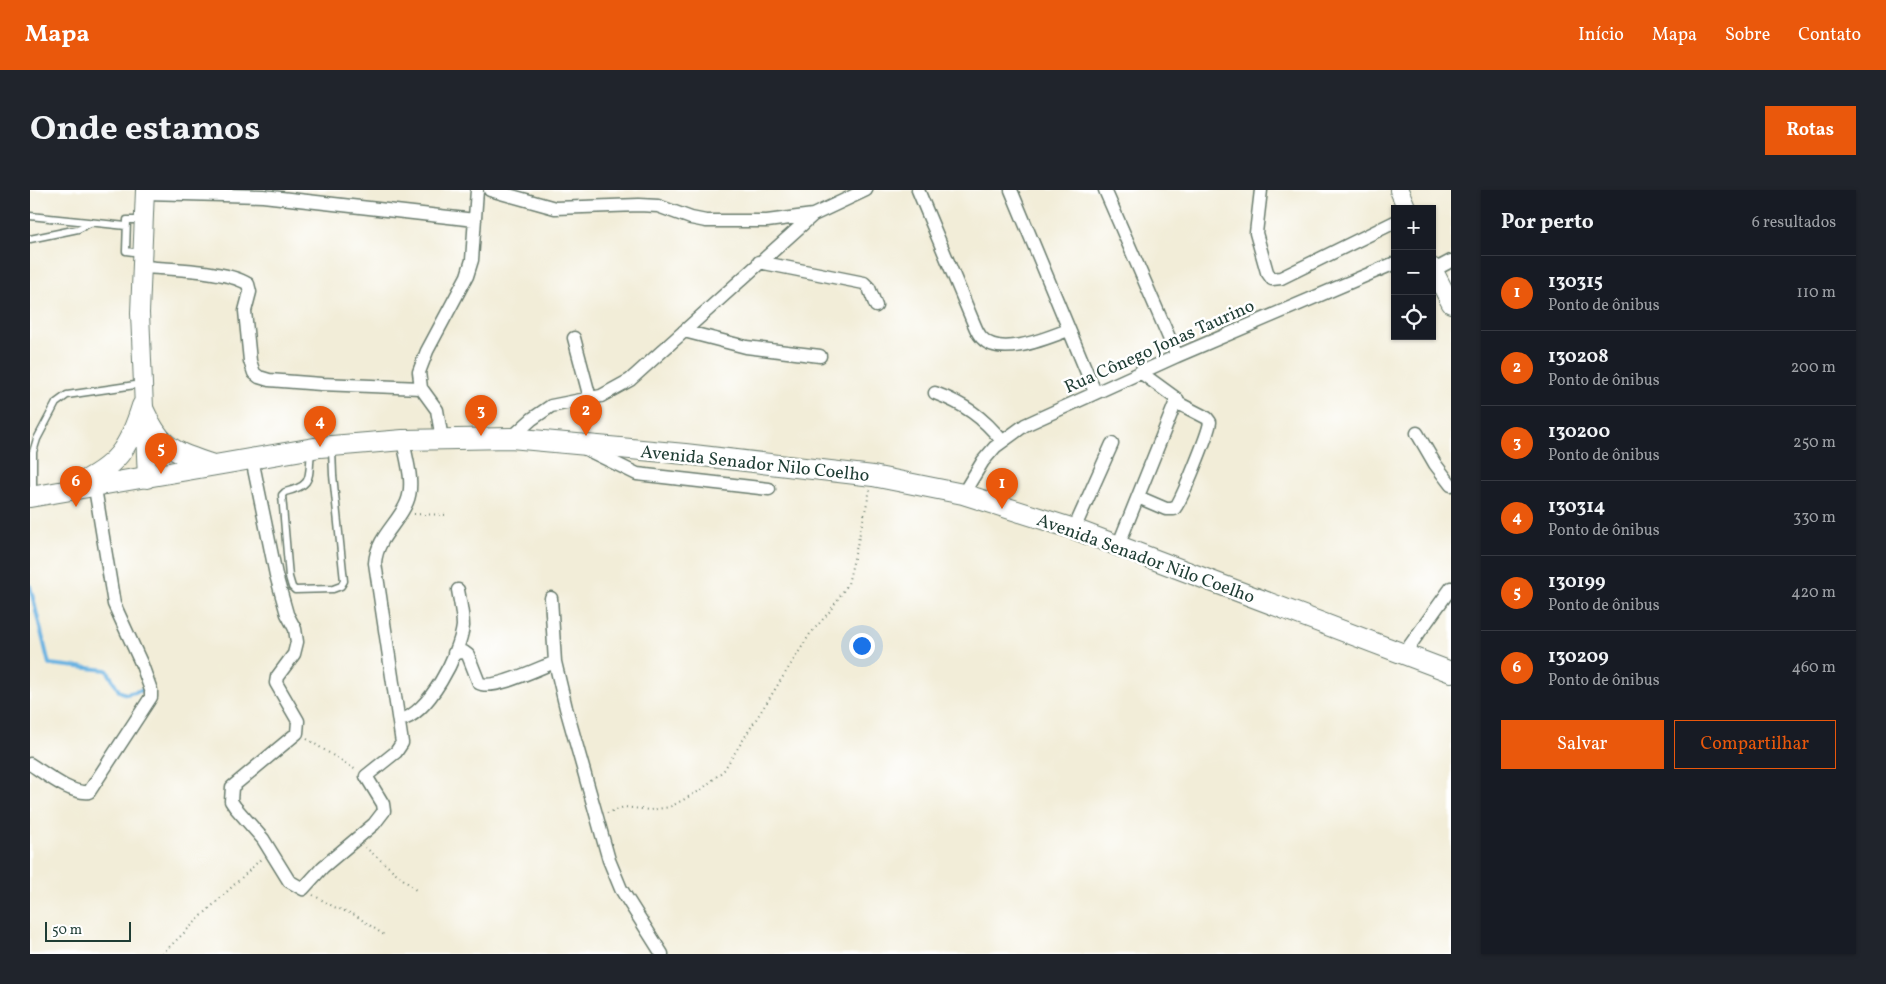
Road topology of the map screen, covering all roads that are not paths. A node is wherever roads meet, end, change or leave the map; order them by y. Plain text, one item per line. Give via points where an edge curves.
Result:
1 (478, 190) edge
2 (490, 190) edge
3 (866, 190) edge
4 (918, 190) edge
5 (1011, 190) edge
6 (1105, 190) edge
7 (1262, 190) edge
8 (1399, 190) edge
9 (145, 192) edge
10 (263, 193) edge
11 (1405, 205) edge
12 (813, 215) junction
13 (30, 216) edge
14 (144, 220) junction
15 (475, 220) junction
16 (92, 223) junction
17 (1391, 224) edge
18 (126, 226) junction
19 (30, 239) edge
20 (142, 260) junction
21 (1451, 261) edge
22 (759, 262) junction
23 (1391, 266) edge
24 (1436, 267) edge
25 (1436, 274) edge
26 (1451, 304) edge
27 (876, 306) dead end
28 (684, 330) junction
29 (1068, 330) junction
30 (574, 338) dead end
31 (820, 356) dead end
32 (1177, 356) junction
33 (1140, 372) junction
34 (142, 384) junction
35 (421, 388) junction
36 (1095, 392) junction
37 (935, 393) dead end
38 (590, 398) junction
39 (1176, 402) junction
40 (142, 406) junction
41 (1416, 433) dead end
42 (511, 438) junction
43 (402, 440) junction
44 (442, 440) junction
45 (1002, 441) junction
46 (577, 444) junction
47 (1112, 444) dead end
48 (332, 446) junction
49 (311, 448) junction
50 (252, 459) junction
51 (215, 466) junction
52 (147, 478) junction
53 (1451, 485) edge
54 (95, 488) junction
55 (769, 489) dead end
56 (53, 494) junction
57 (963, 494) junction
58 (31, 497) edge
59 (1138, 497) junction
60 (1074, 529) junction
61 (1118, 546) junction
62 (1451, 588) edge
63 (458, 590) dead end
64 (551, 598) dead end
65 (454, 653) junction
66 (1403, 654) junction
67 (555, 662) junction
68 (1451, 672) edge
69 (400, 720) junction
70 (30, 764) edge
71 (662, 954) edge

1 - 15 street
2 - 12 street via 555,208 658,206 706,221 767,221
3 - 12 street
4 - 29 street via 981,338 990,344 1016,346
5 - 29 street
6 - 32 street
7 - 17 street via 1256,233 1272,279 1281,278
8 - 11 street
9 - 10 street
9 - 14 street
10 - 15 street
12 - 22 street
13 - 16 lane
14 - 18 lane via 128,220
14 - 20 street
15 - 35 street via 472,260 467,276 427,351 419,372
16 - 18 lane
16 - 19 lane
18 - 20 lane via 126,251
20 - 34 street
20 - 35 street via 239,279 248,284 250,292 245,311 250,362 254,373 259,376 269,380 321,384
21 - 24 street
22 - 27 street via 864,283
22 - 28 street
23 - 32 street, Rua Cônego Jonas Taurino
25 - 26 street
28 - 31 street via 746,348
28 - 38 street via 630,380 601,396
29 - 36 street
30 - 38 street
32 - 33 street, Rua Cônego Jonas Taurino
33 - 36 street, Rua Cônego Jonas Taurino
33 - 39 street via 1173,395
34 - 40 street
34 - 58 lane via 67,395 56,403 33,452
35 - 44 street via 437,410
36 - 45 street, Rua Cônego Jonas Taurino via 1025,425
37 - 45 street via 972,410
38 - 42 street via 551,406
39 - 59 street
39 - 59 street via 1210,422 1179,504 1174,509 1166,509
40 - 51 main road via 152,428 165,445 184,456
40 - 52 street
40 - 56 main road via 127,446 110,466 96,476
41 - 53 street
42 - 44 main road, Avenida Senador Nilo Coelho
42 - 46 main road, Avenida Senador Nilo Coelho
43 - 44 main road, Avenida Senador Nilo Coelho
43 - 48 main road, Avenida Senador Nilo Coelho
43 - 69 street via 410,485 407,502 376,551 375,563
45 - 57 street, Rua Cônego Jonas Taurino via 983,461
46 - 55 street via 637,474
46 - 57 main road, Avenida Senador Nilo Coelho via 873,476
47 - 60 street
48 - 49 main road, Avenida Senador Nilo Coelho
48 - 49 lane via 344,581 333,589 295,590 289,577 282,496 306,484
49 - 50 main road, Avenida Senador Nilo Coelho
50 - 51 main road, Avenida Senador Nilo Coelho
50 - 69 street via 276,575 297,642 294,654 276,683 298,721 296,733 232,787 230,794 235,807 270,850 289,881 303,889 374,824 384,808 366,776 400,746
51 - 52 main road, Avenida Senador Nilo Coelho
52 - 54 main road, Avenida Senador Nilo Coelho
54 - 56 main road, Avenida Senador Nilo Coelho
54 - 70 street via 114,604 142,664 151,697 89,792 73,789
56 - 58 main road, Avenida Senador Nilo Coelho
57 - 60 main road, Avenida Senador Nilo Coelho
59 - 61 street
60 - 61 main road, Avenida Senador Nilo Coelho
61 - 66 main road, Avenida Senador Nilo Coelho
62 - 66 street
63 - 65 street via 463,625
64 - 67 street
65 - 67 street via 468,655 479,683 486,686
65 - 69 street via 426,702 408,718
66 - 68 main road, Avenida Senador Nilo Coelho
67 - 71 street via 610,860 621,889

